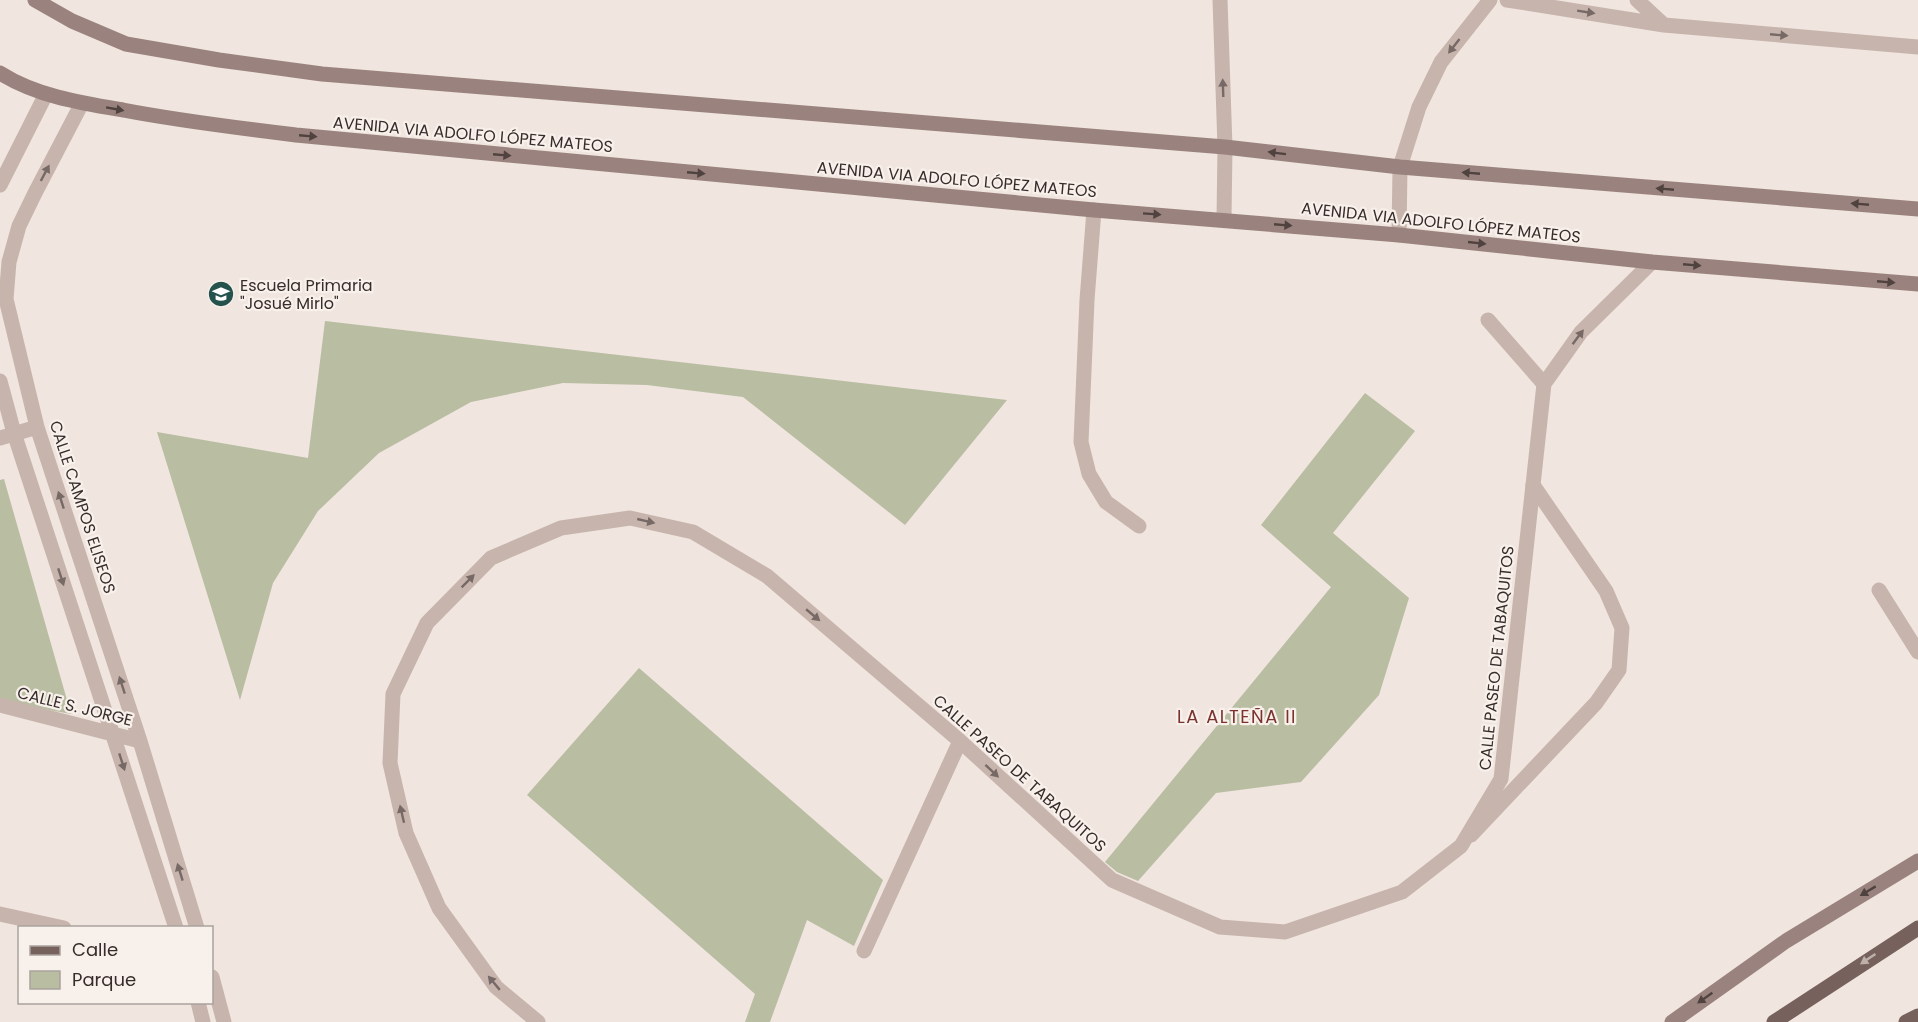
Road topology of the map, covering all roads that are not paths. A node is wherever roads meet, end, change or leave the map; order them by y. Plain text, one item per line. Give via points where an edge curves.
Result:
1 (35, 0) edge
2 (1220, 0) edge
3 (1490, 0) edge
4 (1507, 0) edge
5 (1636, 0) edge
6 (1664, 25) junction
7 (1918, 47) edge
8 (0, 73) edge
9 (46, 94) junction
10 (82, 103) junction
11 (1225, 147) junction
12 (1400, 167) junction
13 (0, 185) edge
14 (1918, 209) edge
15 (1094, 210) junction
16 (1224, 219) junction
17 (1399, 235) junction
18 (1652, 262) junction
19 (1918, 284) edge
20 (1488, 320) dead end
21 (0, 381) edge
22 (1544, 384) junction
23 (37, 427) junction
24 (7, 436) edge
25 (1533, 485) junction
26 (1139, 526) dead end
27 (1880, 590) dead end
28 (1918, 652) edge
29 (0, 705) edge
30 (112, 732) junction
31 (140, 741) junction
32 (960, 741) junction
33 (1461, 846) junction
34 (1918, 861) edge
35 (0, 914) edge
36 (59, 926) edge
37 (176, 926) edge
38 (197, 926) edge
39 (1918, 928) edge
40 (864, 951) dead end
41 (213, 981) edge
42 (198, 1004) edge
43 (1918, 1016) edge
44 (203, 1022) edge
45 (224, 1022) edge
46 (538, 1022) edge
47 (1672, 1022) edge
48 (1774, 1022) edge
49 (1906, 1022) edge

1 - 11 main road via 126,44 322,74
11 -> 2 street
3 -> 12 street via 1441,62 1419,107
4 -> 6 street
5 - 6 street
6 -> 7 street
8 - 9 main road, AVENIDA VIA ADOLFO LÓPEZ MATEOS
9 - 10 main road, AVENIDA VIA ADOLFO LÓPEZ MATEOS
9 - 13 street
10 -> 15 main road, AVENIDA VIA ADOLFO LÓPEZ MATEOS via 296,135
23 -> 10 street, CALLE CAMPOS ELISEOS via 6,299 9,262 19,226
12 -> 11 main road
11 - 16 street
14 -> 12 main road
12 - 17 street
15 -> 16 main road, AVENIDA VIA ADOLFO LÓPEZ MATEOS
15 - 26 street via 1081,442 1089,474 1106,502
16 -> 17 main road, AVENIDA VIA ADOLFO LÓPEZ MATEOS
17 -> 18 main road, AVENIDA VIA ADOLFO LÓPEZ MATEOS
18 -> 19 main road, AVENIDA VIA ADOLFO LÓPEZ MATEOS
22 -> 18 street, CALLE PASEO DE TABAQUITOS via 1581,332
20 - 22 street
21 - 24 street
22 - 25 street, CALLE PASEO DE TABAQUITOS
23 - 24 street
31 -> 23 street, CALLE CAMPOS ELISEOS
24 -> 30 street
25 - 33 street, CALLE PASEO DE TABAQUITOS via 1501,779
25 - 33 street via 1606,591 1622,628 1619,670 1596,703
27 - 28 street
29 - 30 street, CALLE S. JORGE
30 - 31 street, CALLE S. JORGE
30 -> 37 street
38 -> 31 street, CALLE CAMPOS ELISEOS
32 -> 33 street, CALLE PASEO DE TABAQUITOS via 1112,880 1220,927 1285,932 1402,892
32 - 40 street
46 -> 32 street, CALLE PASEO DE TABAQUITOS via 496,987 439,908 406,833 390,764 393,694 427,623 491,558 561,528 630,518 693,532 767,576
34 -> 47 main road via 1786,941
35 - 36 street
39 -> 48 main road
41 - 45 street
42 - 44 street
43 - 49 main road

